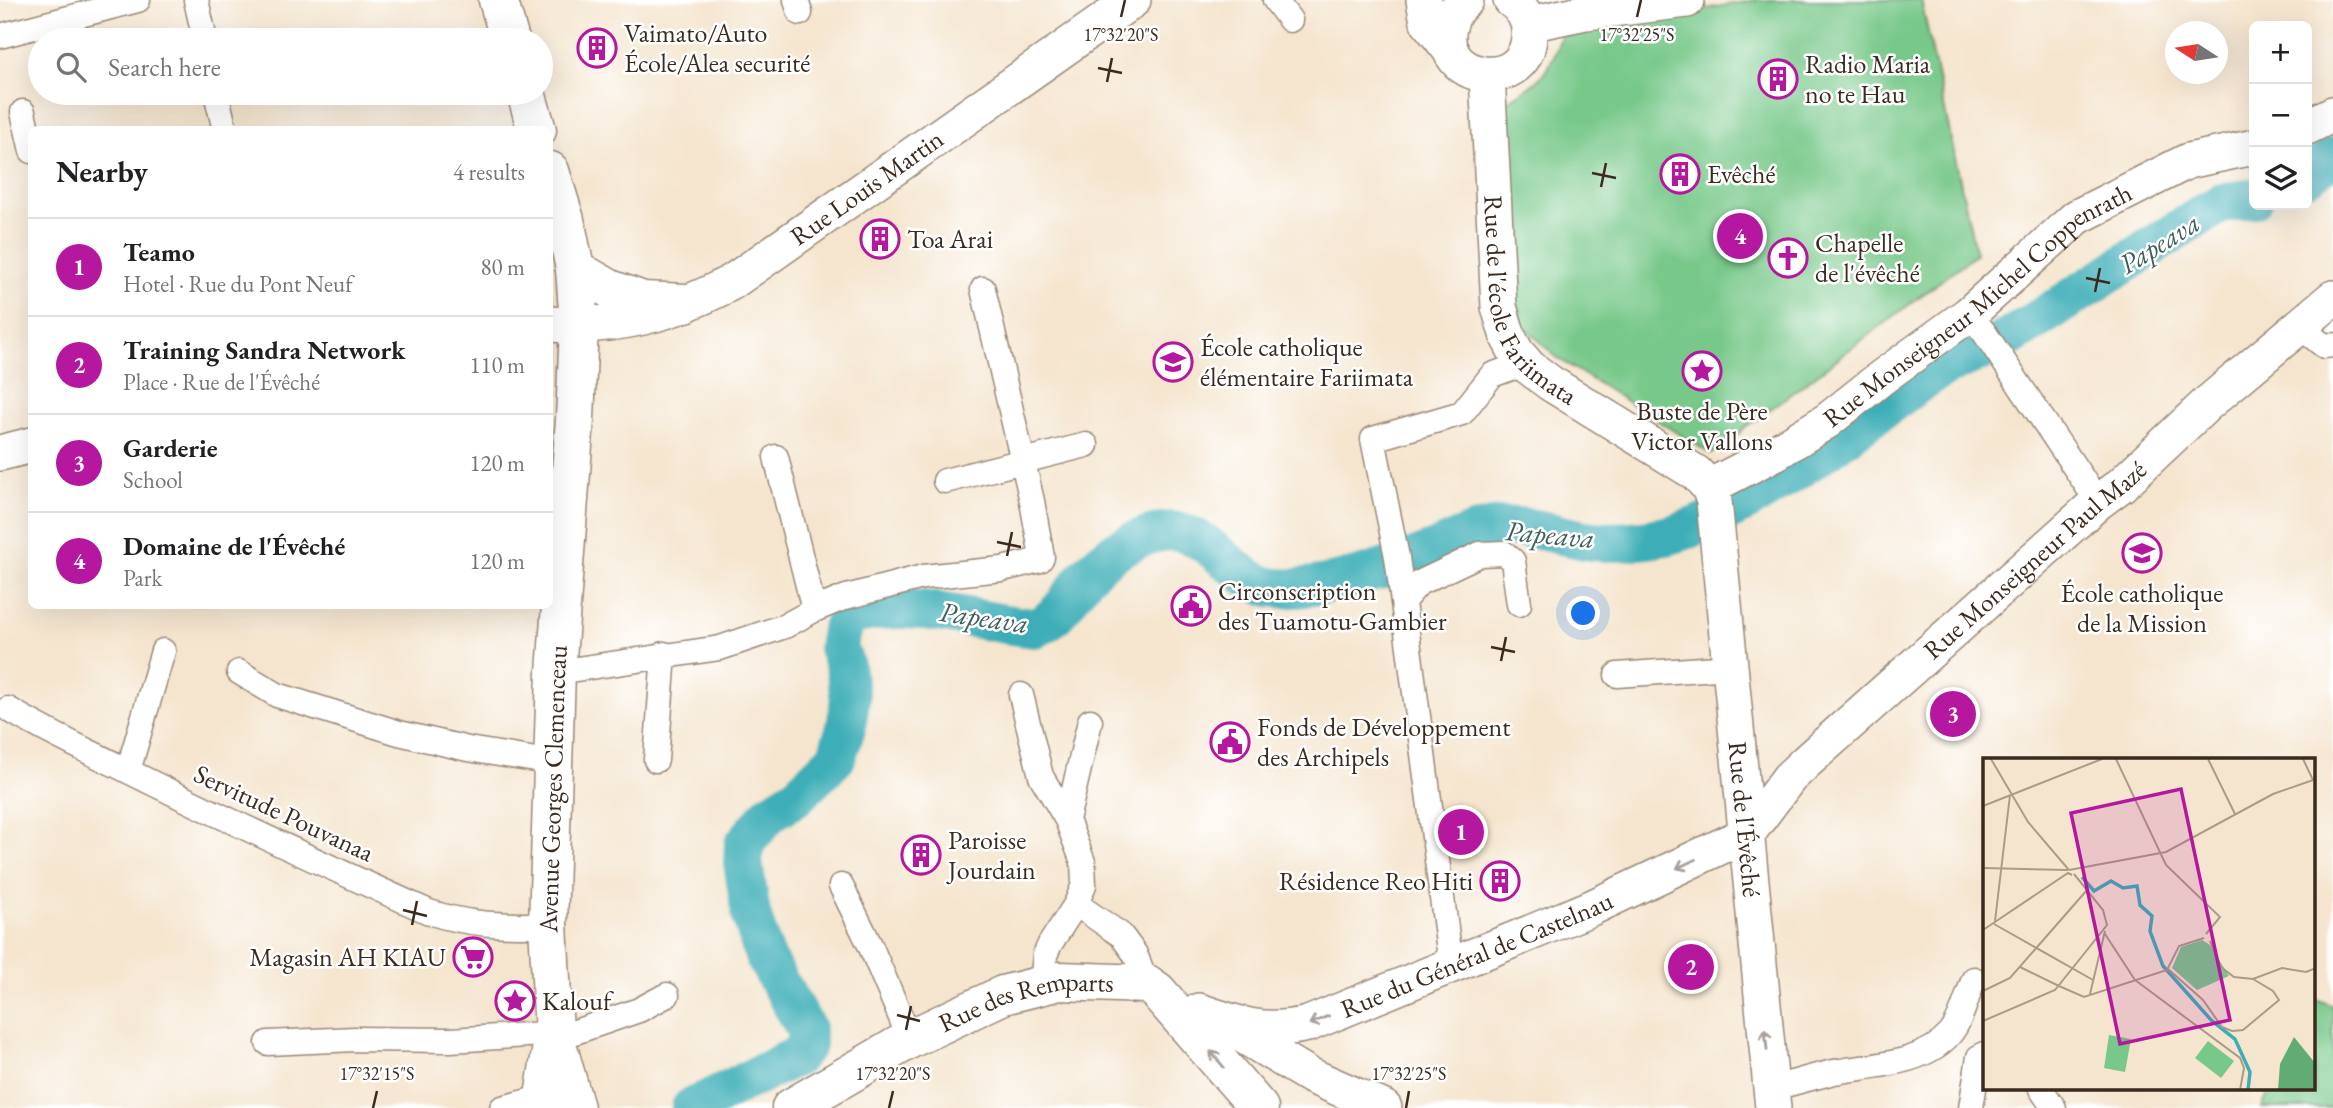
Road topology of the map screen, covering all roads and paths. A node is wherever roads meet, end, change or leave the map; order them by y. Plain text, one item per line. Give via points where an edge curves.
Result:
1 (138, 0) edge
2 (196, 0) edge
3 (498, 0) edge
4 (1133, 0) edge
5 (1275, 0) edge
6 (1424, 0) edge
7 (1466, 0) edge
8 (1687, 0) edge
9 (1520, 12) edge
10 (1290, 20) dead end
11 (31, 28) edge
12 (202, 28) edge
13 (506, 28) edge
14 (28, 29) edge
15 (0, 36) edge
16 (1451, 51) junction
17 (1487, 75) junction
18 (219, 105) edge
19 (530, 105) edge
20 (23, 112) dead end
21 (2333, 114) edge
22 (2312, 124) edge
23 (224, 126) edge
24 (536, 126) edge
25 (28, 134) edge
26 (2249, 148) edge
27 (553, 181) edge
28 (575, 269) junction
29 (983, 289) dead end
30 (2333, 298) edge
31 (685, 303) junction
32 (1977, 323) junction
33 (564, 325) edge
34 (2299, 326) junction
35 (2333, 345) edge
36 (1530, 367) junction
37 (28, 445) edge
38 (1086, 445) dead end
39 (0, 453) edge
40 (776, 457) dead end
41 (1023, 460) junction
42 (945, 481) dead end
43 (2098, 502) junction
44 (1713, 506) junction
45 (558, 521) edge
46 (1402, 592) junction
47 (1519, 604) dead end
48 (814, 610) junction
49 (163, 650) dead end
50 (664, 654) junction
51 (1731, 667) junction
52 (239, 672) dead end
53 (556, 672) junction
54 (1617, 675) dead end
55 (1021, 695) dead end
56 (8, 709) dead end
57 (1090, 721) dead end
58 (656, 760) dead end
59 (554, 763) junction
60 (128, 771) junction
61 (1067, 820) junction
62 (1747, 834) junction
63 (841, 886) dead end
64 (1076, 904) junction
65 (548, 925) junction
66 (1451, 967) junction
67 (1974, 979) dead end
68 (1042, 984) junction
69 (1152, 987) junction
70 (667, 995) dead end
71 (1199, 1011) junction
72 (910, 1039) junction
73 (268, 1043) dead end
74 (1983, 1055) edge
75 (554, 1086) edge
76 (2042, 1090) edge
77 (1772, 1098) edge
78 (1244, 1103) edge
79 (502, 1108) edge
80 (586, 1108) edge
81 (792, 1108) edge
82 (1384, 1108) edge
83 (1971, 1108) edge
84 (2054, 1108) edge

1 - 11 street
2 - 12 street
3 - 13 main road
4 - 31 main road, Rue Louis Martin via 732,282
5 - 10 street
6 - 16 main road via 1429,22
7 - 16 main road via 1451,19 1447,34
8 - 9 main road via 1586,12
9 - 17 main road via 1527,50 1508,71
14 - 15 street
16 - 17 main road via 1459,63
17 - 36 main road, Rue de l'école Fariimata via 1499,307 1507,337
18 - 23 street
19 - 24 main road
20 - 25 street
21 - 22 main road
26 - 32 main road, Rue Monseigneur Michel Coppenrath via 2188,161 2077,217
27 - 28 main road, Avenue Georges Clemenceau
28 - 31 main road via 643,301
28 - 33 main road, Avenue Georges Clemenceau
29 - 41 street
30 - 34 main road, Rue Monseigneur Paul Mazé
31 - 33 main road, Rue Louis Martin via 623,323
32 - 43 street
32 - 44 main road, Rue Monseigneur Michel Coppenrath via 1881,377 1827,421 1775,453
33 - 45 main road, Avenue Georges Clemenceau
34 - 35 street via 2324,346
34 - 43 main road, Rue Monseigneur Paul Mazé
36 - 44 main road, Rue de l'école Fariimata via 1684,465
36 - 46 street via 1492,375 1462,413 1373,439
37 - 39 main road
38 - 41 street
40 - 48 street
41 - 42 street
41 - 48 street via 1040,560 923,577
43 - 62 main road, Rue Monseigneur Paul Mazé via 1789,778
44 - 51 main road, Rue de l'Évêché
45 - 53 main road, Avenue Georges Clemenceau
46 - 47 street via 1480,554 1504,553 1513,561
46 - 66 street
48 - 50 street via 785,626 720,648
49 - 60 street
50 - 53 street
50 - 58 street
51 - 54 street
51 - 62 main road, Rue de l'Évêché
52 - 59 street via 277,695 399,733
53 - 59 main road, Avenue Georges Clemenceau
55 - 61 street via 1041,776
56 - 60 street, Servitude Pouvanaa
57 - 61 street
59 - 65 main road, Avenue Georges Clemenceau
60 - 65 street, Servitude Pouvanaa via 429,912 487,926
61 - 64 street via 1083,862 1084,885
62 -> 66 main road, Rue du Général de Castelnau
77 -> 62 main road, Rue de l'Évêché
63 - 72 street
64 - 68 street via 1050,944
64 - 69 street via 1121,935
65 - 75 main road, Avenue Georges Clemenceau
66 -> 71 main road, Rue du Général de Castelnau via 1283,1030 1235,1024
67 - 77 street via 1953,1031 1940,1044 1880,1065 1833,1073
68 - 69 main road, Rue des Remparts
68 - 72 main road, Rue des Remparts via 1003,995
69 - 71 main road
78 -> 69 main road
70 - 75 street via 575,1032
71 - 82 main road via 1309,1075
72 - 81 main road, Rue des Remparts
73 - 75 street via 462,1040
74 - 83 street
75 - 79 street
75 - 80 main road
76 - 84 street

